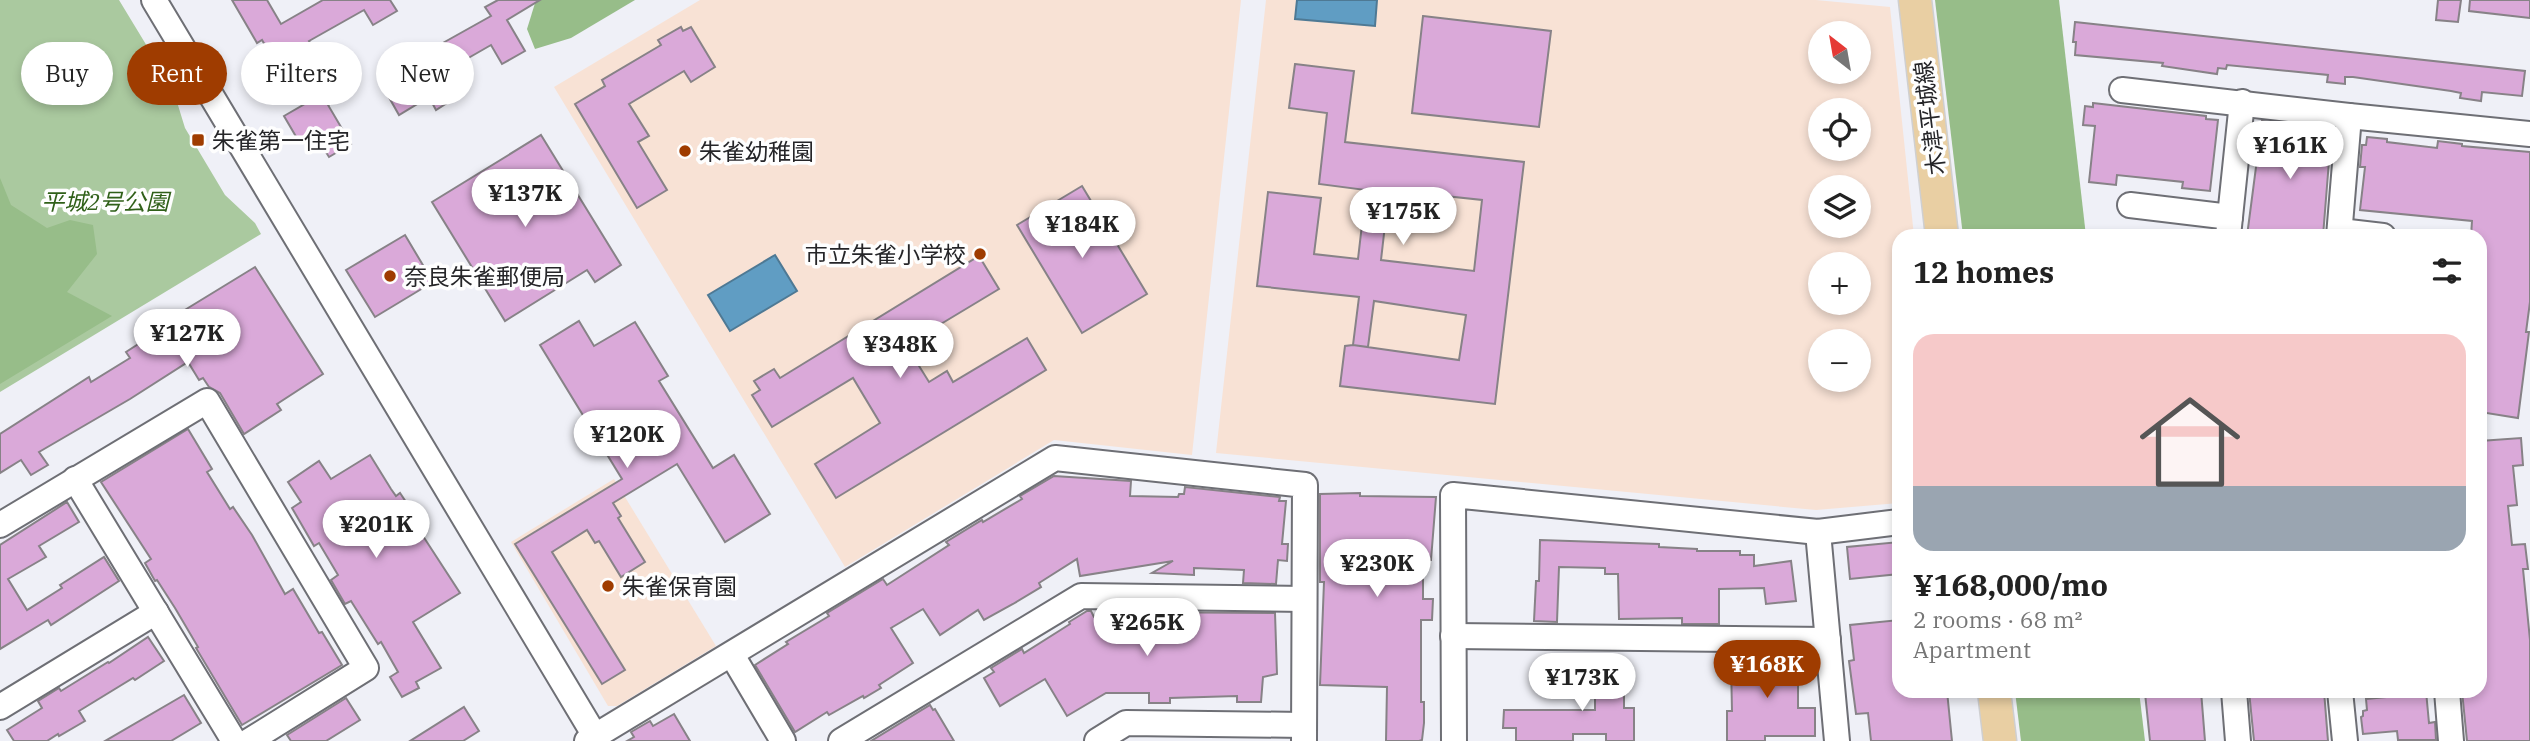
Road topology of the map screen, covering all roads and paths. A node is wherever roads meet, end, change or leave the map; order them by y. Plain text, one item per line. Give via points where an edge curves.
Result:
1 (154, 0) edge
2 (1915, 0) edge
3 (2122, 90) dead end
4 (2242, 103) junction
5 (2349, 116) junction
6 (2530, 134) edge
7 (2130, 205) dead end
8 (2229, 226) edge
9 (1941, 229) edge
10 (2340, 229) edge
11 (75, 479) junction
12 (1892, 523) edge
13 (0, 524) edge
14 (1818, 532) junction
15 (1304, 599) junction
16 (156, 612) junction
17 (1453, 636) junction
18 (1828, 640) junction
19 (732, 655) junction
20 (1995, 698) edge
21 (2235, 698) edge
22 (2341, 698) edge
23 (2448, 698) edge
24 (0, 707) edge
25 (1304, 733) edge
26 (593, 739) edge
27 (234, 741) edge
28 (249, 741) edge
29 (783, 741) edge
30 (841, 741) edge
31 (1097, 741) edge
32 (1454, 741) edge
33 (1837, 741) edge
34 (2000, 741) edge
35 (2238, 741) edge
36 (2345, 741) edge
37 (2451, 741) edge

1 - 26 street
2 - 9 main road, 木津平城線
3 - 4 street
4 - 5 street
4 - 8 street
5 - 6 street
5 - 10 street
7 - 8 street
11 - 13 street
11 - 16 street
11 - 28 street via 207,401 366,668
12 - 14 street
14 - 17 street via 1453,495
14 - 18 street
15 - 19 street via 1305,485 1055,458
15 - 25 street
15 - 30 street via 1081,596
16 - 24 street
16 - 27 street
17 - 18 street
17 - 32 street
18 - 33 street
19 - 26 street
19 - 29 street
20 - 34 main road
21 - 35 street
22 - 36 street
23 - 37 street
25 - 31 street via 1126,723

